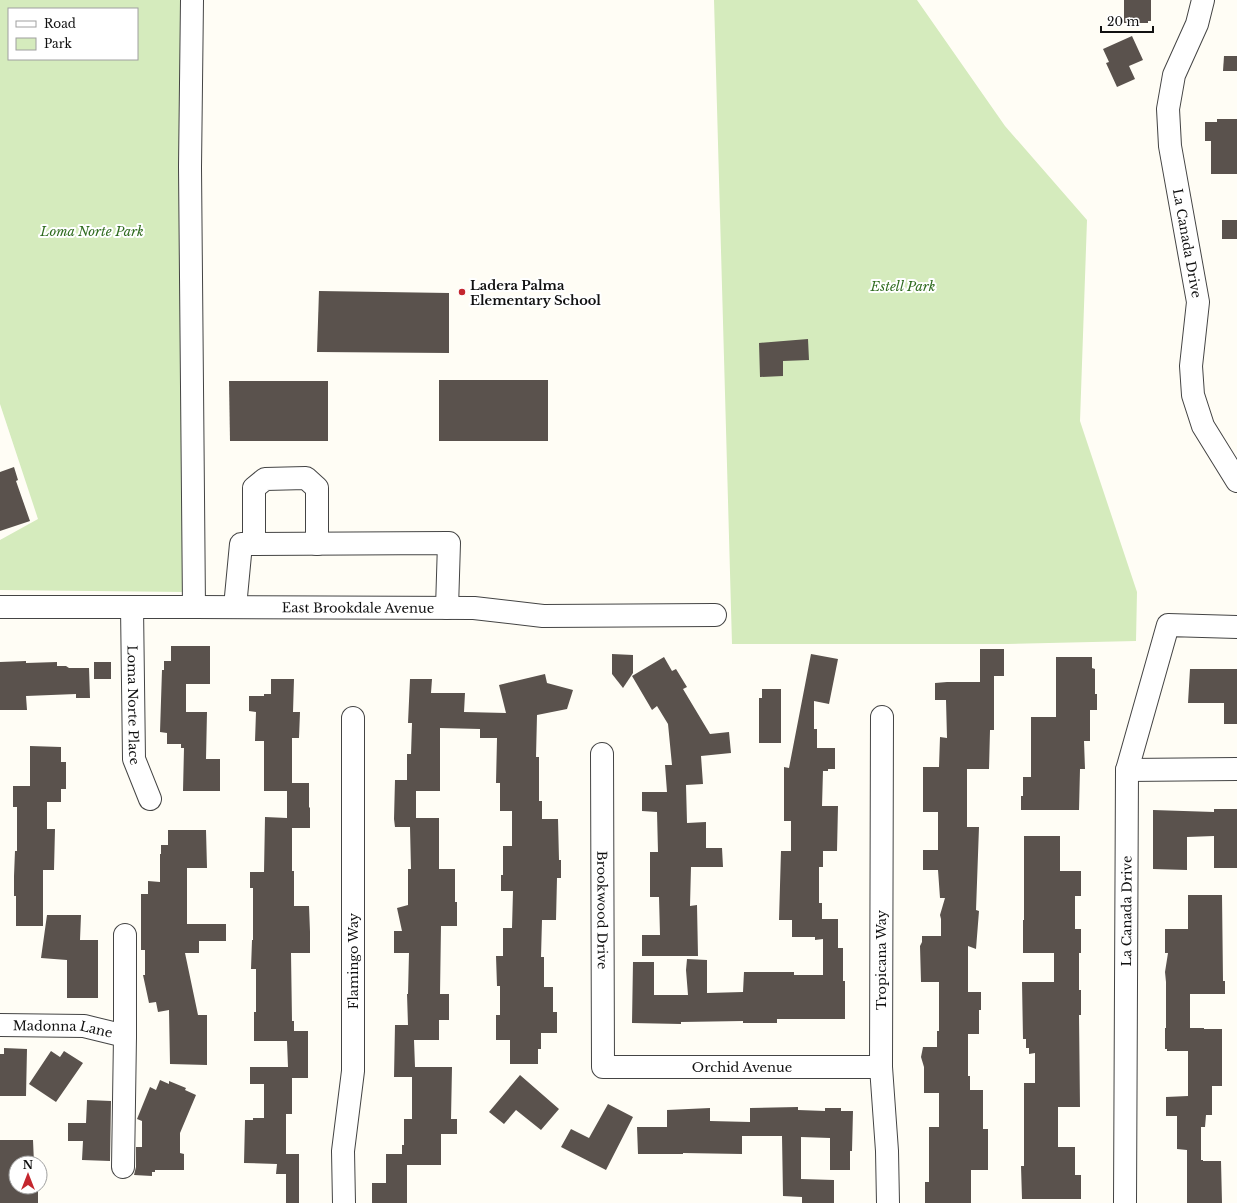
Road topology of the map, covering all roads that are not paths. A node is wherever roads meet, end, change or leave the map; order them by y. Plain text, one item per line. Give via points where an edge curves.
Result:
1 (192, 0) edge
2 (1203, 0) edge
3 (1237, 481) edge
4 (254, 544) junction
5 (317, 544) junction
6 (0, 607) edge
7 (132, 607) junction
8 (194, 607) junction
9 (235, 607) junction
10 (447, 608) junction
11 (715, 615) dead end
12 (1237, 627) edge
13 (882, 717) dead end
14 (353, 718) dead end
15 (602, 754) dead end
16 (1237, 768) edge
17 (1127, 770) junction
18 (150, 799) dead end
19 (125, 935) dead end
20 (0, 1025) edge
21 (125, 1036) junction
22 (603, 1067) joint
23 (881, 1067) junction
24 (123, 1167) dead end
25 (344, 1203) edge
26 (888, 1203) edge
27 (1125, 1203) edge

1 - 8 street via 190,174
2 - 3 street, La Canada Drive via 1197,24 1174,75 1168,109 1170,146 1198,302 1191,366 1193,396 1203,426
4 - 5 street
4 - 5 street via 254,488 265,479 306,478 317,488
4 - 9 street via 241,544
5 - 10 street via 449,543
6 - 7 street, East Brookdale Avenue
7 - 8 street, East Brookdale Avenue
7 - 18 street, Loma Norte Place via 134,759
8 - 9 street, East Brookdale Avenue
9 - 10 street, East Brookdale Avenue
10 - 11 street, East Brookdale Avenue via 474,608 543,616
12 - 17 street, La Canada Drive via 1168,625
13 - 23 street, Tropicana Way
14 - 25 street, Flamingo Way via 353,1071 343,1151
15 - 22 street, Brookwood Drive
16 - 17 street
17 - 27 street, La Canada Drive
19 - 21 street
20 - 21 street, Madonna Lane via 84,1026
21 - 24 street
22 - 23 street, Orchid Avenue
23 - 26 street, Tropicana Way

